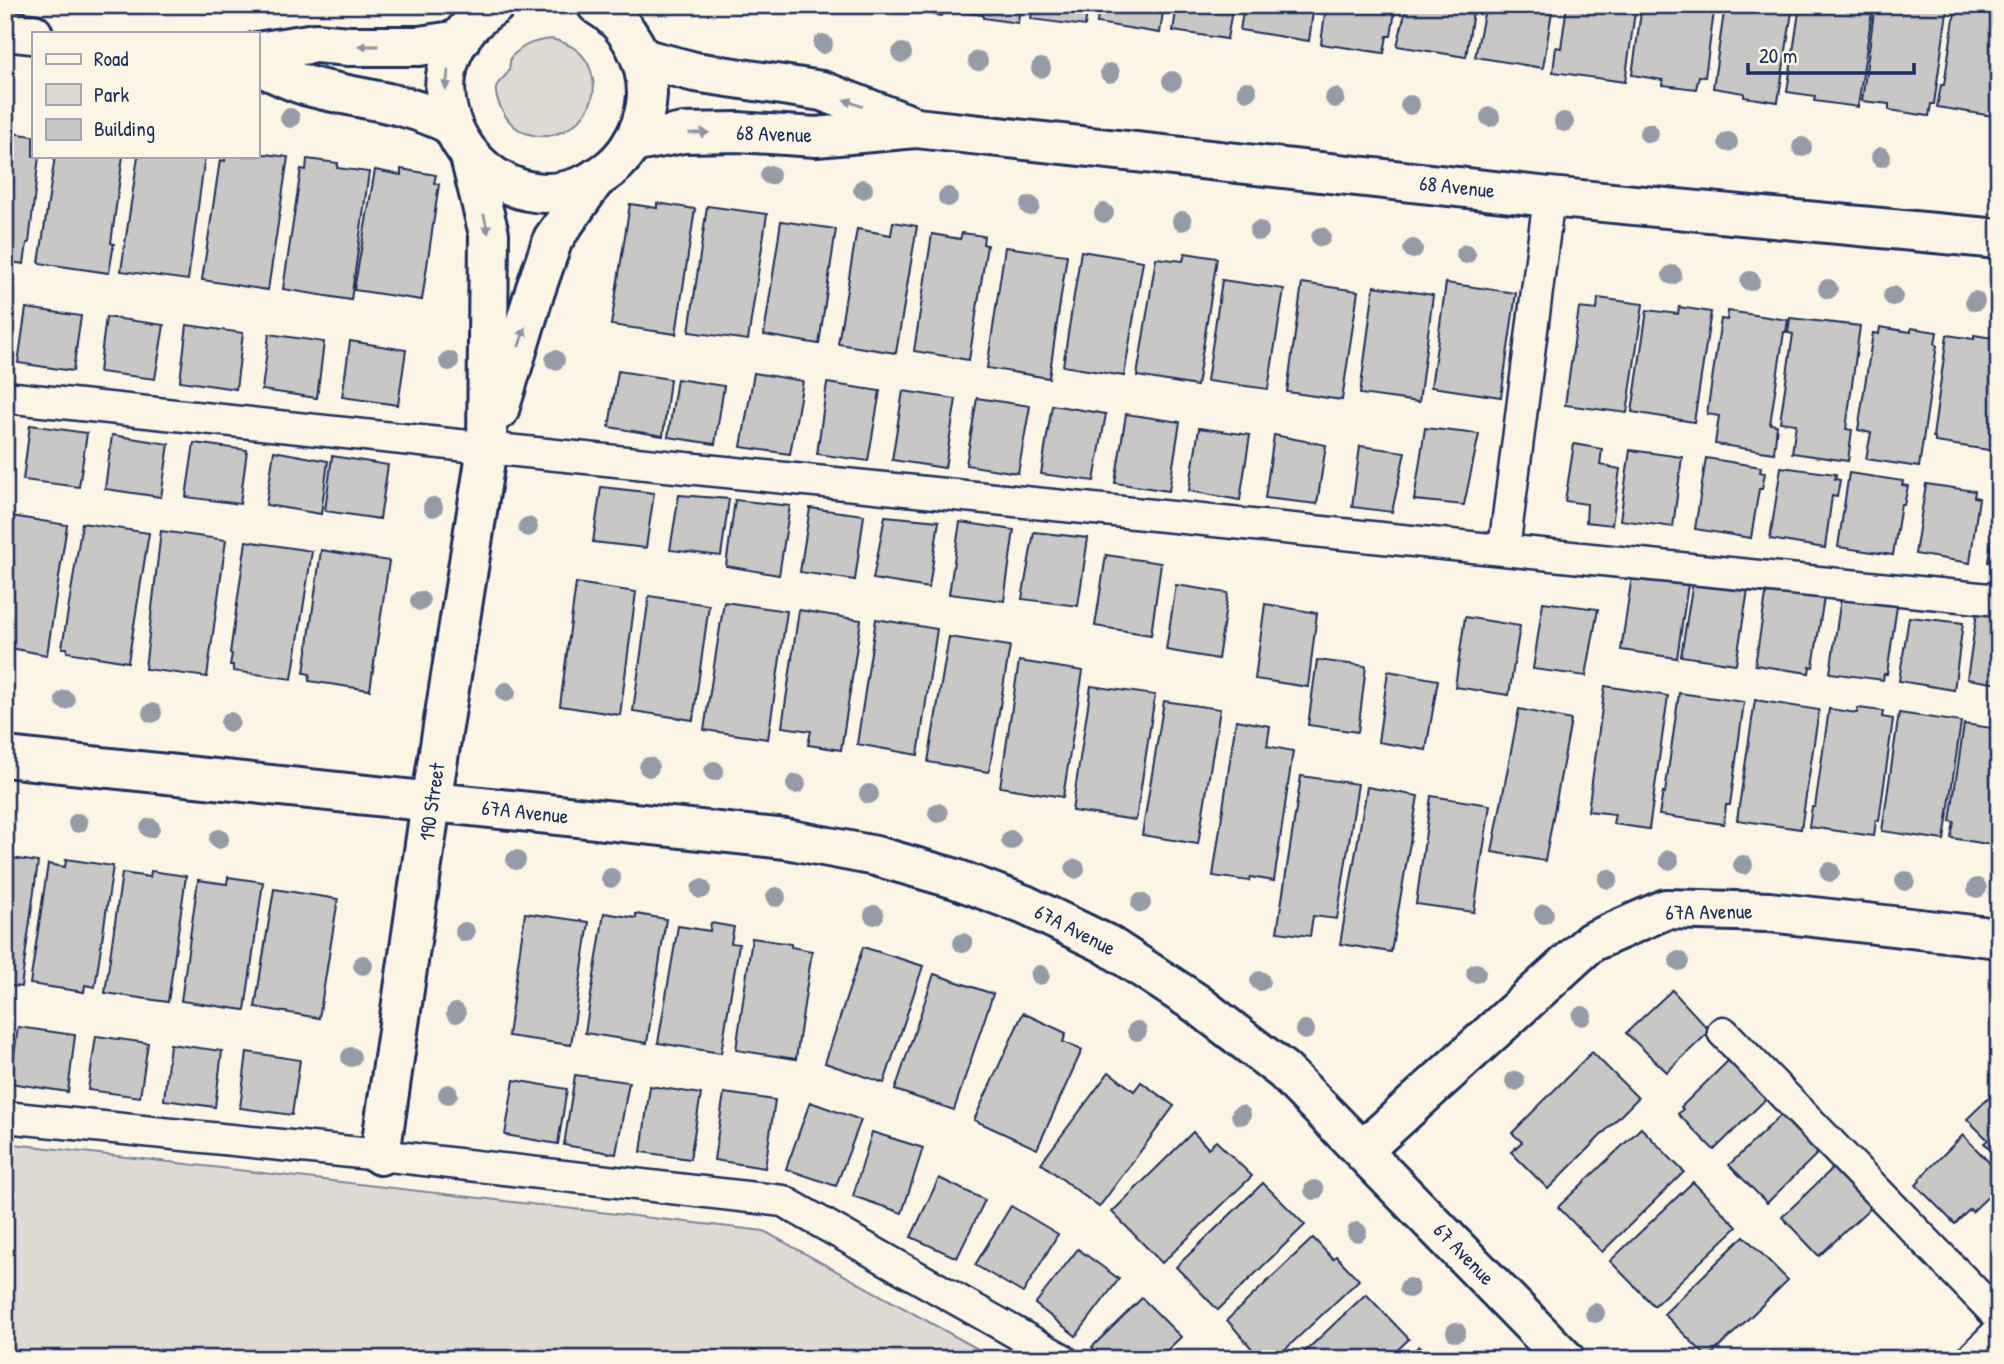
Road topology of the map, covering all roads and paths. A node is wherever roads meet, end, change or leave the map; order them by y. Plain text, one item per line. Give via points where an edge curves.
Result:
1 (495, 5) edge
2 (601, 6) edge
3 (5, 31) edge
4 (32, 34) edge
5 (460, 40) junction
6 (259, 52) edge
7 (641, 58) junction
8 (259, 66) edge
9 (451, 125) junction
10 (916, 128) junction
11 (632, 143) junction
12 (471, 157) junction
13 (596, 178) junction
14 (1549, 197) junction
15 (1999, 239) edge
16 (5, 397) edge
17 (487, 449) junction
18 (1504, 549) junction
19 (1999, 600) edge
20 (5, 757) edge
21 (431, 803) junction
22 (1999, 939) edge
23 (1723, 1032) dead end
24 (5, 1117) edge
25 (1363, 1150) junction
26 (380, 1155) junction
27 (1999, 1317) edge
28 (1999, 1331) edge
29 (1062, 1359) edge
30 (1565, 1359) edge
31 (1970, 1359) edge

1 - 5 street via 475,20
2 - 7 street via 622,25
3 - 4 street
5 -> 6 street via 419,46 315,43
5 -> 9 street via 449,63 445,88
10 -> 7 street, 68 Avenue via 822,91 695,72
7 - 11 street via 647,95 643,120
8 - 9 street via 304,85 386,101
9 - 12 street
11 -> 10 street, 68 Avenue via 683,133 816,137
10 - 14 street, 68 Avenue
11 - 13 street via 617,163
12 - 13 street via 489,174 524,189 561,191
12 -> 17 street, 190 Street via 489,234
17 -> 13 street, 190 Street via 553,239
14 - 15 street, 68 Avenue
14 - 18 lane
16 - 17 lane
17 - 18 lane
17 - 21 street, 190 Street
18 - 19 lane
20 - 21 street, 67A Avenue
21 - 25 street, 67A Avenue via 786,839 876,856 991,891 1107,944 1196,1003 1284,1071
21 - 26 street, 190 Street
22 - 25 street, 67A Avenue via 1769,912 1666,909 1591,942
23 - 27 lane
24 - 26 lane
25 - 30 street, 67 Avenue
26 - 29 lane via 783,1201
28 - 31 lane

